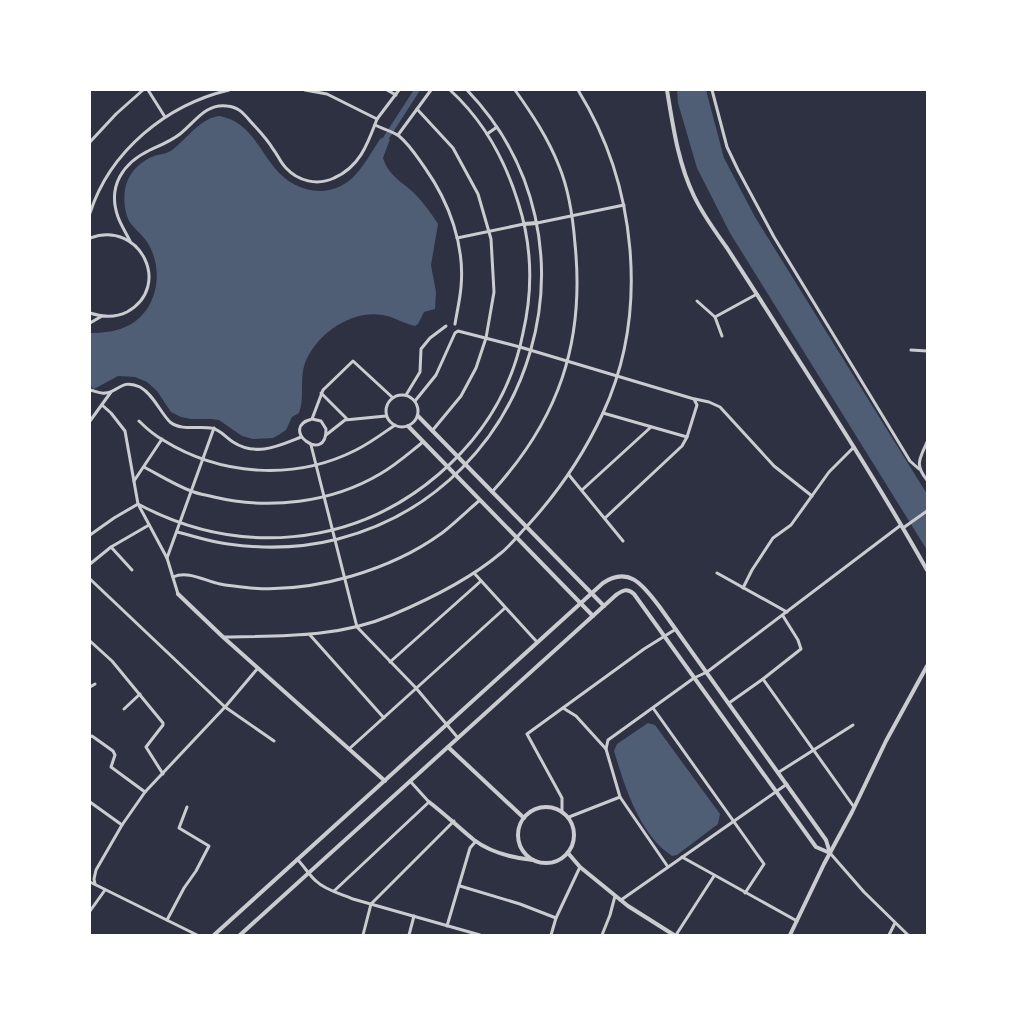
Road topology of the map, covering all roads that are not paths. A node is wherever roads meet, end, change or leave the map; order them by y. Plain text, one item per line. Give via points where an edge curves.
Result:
1 (143, 90) edge
2 (148, 90) edge
3 (229, 90) edge
4 (304, 90) edge
5 (387, 90) edge
6 (399, 90) edge
7 (431, 90) edge
8 (450, 90) edge
9 (467, 90) edge
10 (515, 90) edge
11 (578, 90) edge
12 (666, 90) edge
13 (712, 90) edge
14 (396, 95) junction
15 (417, 109) junction
16 (165, 116) junction
17 (377, 119) junction
18 (375, 125) junction
19 (497, 127) junction
20 (397, 134) junction
21 (487, 134) junction
22 (90, 142) edge
23 (624, 205) junction
24 (90, 213) edge
25 (573, 216) junction
26 (537, 223) junction
27 (524, 224) junction
28 (488, 231) junction
29 (90, 238) edge
30 (457, 238) junction
31 (130, 241) junction
32 (757, 294) junction
33 (697, 301) dead end
34 (90, 312) edge
35 (102, 316) junction
36 (715, 317) junction
37 (90, 323) edge
38 (455, 324) dead end
39 (446, 326) dead end
40 (722, 336) dead end
41 (486, 338) junction
42 (520, 347) junction
43 (911, 350) dead end
44 (531, 351) junction
45 (927, 352) edge
46 (567, 362) junction
47 (616, 377) junction
48 (90, 390) edge
49 (112, 392) junction
50 (321, 393) junction
51 (406, 395) junction
52 (392, 397) junction
53 (694, 399) junction
54 (415, 401) junction
55 (102, 405) junction
56 (603, 413) junction
57 (386, 416) junction
58 (418, 416) junction
59 (312, 419) junction
60 (347, 419) junction
61 (90, 421) edge
62 (138, 421) dead end
63 (395, 425) junction
64 (408, 426) junction
65 (651, 427) junction
66 (214, 428) junction
67 (432, 431) junction
68 (326, 436) junction
69 (301, 437) junction
70 (687, 437) junction
71 (162, 439) junction
72 (423, 442) junction
73 (927, 442) edge
74 (311, 445) junction
75 (854, 448) junction
76 (458, 457) junction
77 (203, 459) junction
78 (317, 464) junction
79 (465, 464) junction
80 (144, 467) junction
81 (448, 467) junction
82 (919, 469) junction
83 (455, 474) junction
84 (570, 475) junction
85 (927, 480) edge
86 (134, 481) junction
87 (582, 490) junction
88 (191, 492) junction
89 (492, 492) junction
90 (325, 496) junction
91 (812, 496) junction
92 (480, 500) junction
93 (138, 504) junction
94 (927, 511) edge
95 (605, 518) junction
96 (180, 524) junction
97 (149, 526) junction
98 (526, 526) junction
99 (902, 527) junction
100 (333, 531) junction
101 (177, 532) junction
102 (90, 535) edge
103 (517, 538) junction
104 (336, 540) junction
105 (623, 541) dead end
106 (111, 547) junction
107 (167, 558) junction
108 (90, 564) edge
109 (132, 570) dead end
110 (927, 570) edge
111 (474, 573) junction
112 (717, 573) dead end
113 (172, 577) junction
114 (345, 578) junction
115 (90, 579) edge
116 (481, 581) junction
117 (743, 588) junction
118 (592, 593) junction
119 (178, 594) joint
120 (580, 604) junction
121 (604, 606) junction
122 (506, 608) junction
123 (787, 612) junction
124 (593, 616) junction
125 (783, 616) junction
126 (357, 627) junction
127 (676, 629) junction
128 (310, 635) junction
129 (664, 636) junction
130 (223, 637) junction
131 (90, 641) edge
132 (538, 642) junction
133 (390, 662) junction
134 (927, 666) edge
135 (258, 668) junction
136 (708, 672) junction
137 (694, 678) junction
138 (763, 679) junction
139 (95, 684) dead end
140 (90, 687) edge
141 (416, 688) junction
142 (140, 694) junction
143 (729, 703) junction
144 (224, 707) junction
145 (563, 708) junction
146 (653, 708) junction
147 (124, 709) dead end
148 (384, 718) junction
149 (447, 724) junction
150 (853, 725) dead end
151 (90, 737) edge
152 (458, 738) junction
153 (274, 741) dead end
154 (448, 747) junction
155 (349, 749) junction
156 (606, 749) junction
157 (814, 751) junction
158 (778, 772) junction
159 (163, 774) junction
160 (385, 781) junction
161 (410, 781) junction
162 (787, 784) junction
163 (145, 792) junction
164 (776, 792) junction
165 (620, 797) junction
166 (90, 802) edge
167 (430, 802) junction
168 (187, 808) dead end
169 (854, 808) junction
170 (562, 811) junction
171 (569, 817) junction
172 (524, 818) junction
173 (454, 821) junction
174 (734, 821) junction
175 (122, 825) junction
176 (476, 841) junction
177 (568, 853) junction
178 (830, 853) junction
179 (682, 857) junction
180 (297, 859) junction
181 (535, 861) junction
182 (580, 867) junction
183 (668, 867) junction
184 (310, 874) junction
185 (714, 876) junction
186 (90, 882) edge
187 (95, 884) junction
188 (460, 886) junction
189 (105, 890) junction
190 (334, 891) junction
191 (744, 893) junction
192 (615, 896) junction
193 (621, 900) junction
194 (371, 904) junction
195 (90, 911) edge
196 (414, 916) junction
197 (556, 918) junction
198 (167, 920) junction
199 (797, 922) junction
200 (895, 923) junction
201 (447, 926) junction
202 (197, 935) edge
203 (214, 935) edge
204 (240, 935) edge
205 (363, 935) edge
206 (409, 935) edge
207 (480, 935) edge
208 (551, 935) edge
209 (602, 935) edge
210 (675, 935) edge
211 (790, 935) edge
212 (888, 935) edge
213 (908, 935) edge

1 - 22 street
2 - 16 street
3 - 16 street via 207,95
4 - 17 street via 327,94
5 - 14 street
6 - 14 street
7 - 15 street
8 - 21 street
9 - 19 street
10 - 25 street via 537,121 559,167
11 - 23 street via 603,137
12 - 32 street via 673,130 694,196
13 - 82 street via 727,147 774,237 910,460
14 - 17 street
15 - 20 street
15 - 28 street via 453,148 478,194
16 - 24 street via 124,152 99,191
17 - 18 street
18 - 20 street
18 - 31 street via 366,148 353,164 328,181 313,182 298,177 285,167 241,111 224,105 206,110 181,133 135,159 124,169 117,182 114,199
19 - 21 street
19 - 26 street via 518,165
20 - 30 street via 432,177 447,205
21 - 27 street via 512,184
23 - 25 street
23 - 47 street via 629,239 630,309
25 - 26 street
25 - 46 street via 577,315
26 - 27 street
26 - 44 street via 542,287
27 - 28 street
27 - 42 street via 530,282
28 - 30 street
28 - 41 street via 494,292
29 - 31 street via 107,234
30 - 38 street via 461,285
31 - 35 street via 142,253 147,264 145,292 139,302 125,313
32 - 36 street
32 - 75 street
33 - 36 street
34 - 35 street
35 - 37 street
36 - 40 street
39 - 51 street via 421,349 420,372
41 - 42 street
41 - 54 street via 456,332 436,375
41 - 67 street via 469,383
42 - 44 street
42 - 76 street via 502,396 484,426
43 - 45 street
44 - 46 street
44 - 79 street via 513,398 488,439
46 - 47 street
46 - 89 street via 539,430
47 - 53 street
47 - 56 street
48 - 49 street via 104,394
49 - 55 street
49 - 66 street via 119,386 131,384 142,388 172,423 182,427
50 - 52 street via 353,361
50 - 59 street
50 - 60 street
51 - 52 street
51 - 54 street
52 - 57 street via 386,406
53 - 70 street via 697,405
53 - 91 street via 720,407 774,466
54 - 58 street
55 - 61 street
55 - 86 street via 125,431
56 - 65 street
56 - 84 street
57 - 60 street
57 - 63 street
58 - 64 street
58 - 67 street
59 - 68 street via 323,424
59 - 69 street via 302,425
60 - 68 street
62 - 71 street
63 - 64 street
63 - 78 street via 356,450
64 - 72 street
65 - 70 street
65 - 87 street
66 - 69 street via 248,450 267,450
66 - 77 street
67 - 76 street
68 - 74 street via 320,443
69 - 74 street
70 - 95 street
71 - 77 street
71 - 80 street
72 - 81 street
72 - 90 street via 379,474
73 - 82 street
74 - 78 street
75 - 91 street via 833,467
75 - 99 street
76 - 79 street
76 - 81 street
77 - 78 street via 268,471
77 - 88 street
78 - 90 street
79 - 83 street
79 - 89 street
80 - 86 street
80 - 88 street
81 - 83 street
81 - 100 street via 394,507
82 - 85 street
83 - 92 street
83 - 104 street via 415,506 382,524
84 - 87 street
84 - 98 street
86 - 93 street
87 - 95 street
88 - 90 street via 230,501 266,504
88 - 96 street
89 - 98 street
90 - 100 street
91 - 117 street via 791,525 774,538
92 - 103 street
92 - 114 street via 442,533 420,547 374,569
93 - 96 street
93 - 97 street
93 - 102 street
94 - 99 street
95 - 105 street
96 - 100 street via 218,534 256,538 295,537
96 - 101 street
97 - 106 street
97 - 107 street
98 - 103 street
98 - 118 street
99 - 110 street
99 - 123 street
100 - 104 street
101 - 104 street via 228,544 270,547
101 - 107 street
103 - 111 street
103 - 120 street
104 - 114 street
106 - 108 street
106 - 109 street
107 - 113 street
111 - 116 street
111 - 126 street via 409,608
112 - 117 street
113 - 114 street via 183,574 220,584 253,588 312,585
113 - 119 street
114 - 126 street
115 - 144 street
116 - 122 street
116 - 133 street
117 - 123 street
118 - 120 street
118 - 121 street
118 - 127 street via 613,578 621,576 635,580
119 - 130 street
120 - 124 street
120 - 132 street
121 - 124 street
121 - 129 street via 626,590 634,594
122 - 132 street
122 - 141 street
123 - 125 street
124 - 152 street
125 - 136 street
125 - 138 street via 801,649
126 - 128 street
126 - 133 street
127 - 129 street
127 - 136 street
128 - 130 street
128 - 148 street
129 - 137 street
129 - 145 street
130 - 135 street
131 - 142 street
132 - 149 street
133 - 141 street
134 - 169 street
135 - 144 street
135 - 155 street
136 - 137 street
136 - 143 street
137 - 146 street
137 - 164 street
138 - 143 street
138 - 157 street
139 - 140 street
141 - 148 street
141 - 149 street
142 - 147 street
142 - 159 street via 164,724 146,747
143 - 158 street
144 - 153 street
144 - 159 street
145 - 156 street via 576,716
145 - 170 street via 528,734 562,798
146 - 156 street via 608,740
146 - 174 street
148 - 155 street
149 - 152 street
149 - 160 street
150 - 157 street
151 - 163 street via 114,753 110,764 112,768
152 - 154 street
154 - 161 street
154 - 172 street
155 - 160 street
156 - 165 street
157 - 158 street
157 - 169 street
158 - 162 street
159 - 163 street
160 - 180 street
161 - 167 street
161 - 184 street
162 - 164 street
162 - 178 street via 826,840
163 - 175 street
164 - 174 street
164 - 178 street via 816,847
165 - 171 street
165 - 183 street
166 - 175 street
167 - 173 street
167 - 190 street
168 - 198 street via 179,828 209,846
169 - 178 street
170 - 171 street
170 - 172 street via 544,806 534,809
171 - 177 street via 575,836
172 - 181 street via 518,840 522,849
173 - 176 street
173 - 194 street
174 - 179 street
174 - 191 street via 764,864
175 - 187 street via 96,870
176 - 181 street via 495,851
176 - 188 street via 470,848
177 - 181 street via 553,862
177 - 182 street
178 - 199 street
178 - 200 street
179 - 183 street
179 - 185 street
180 - 184 street
180 - 203 street
182 - 192 street
182 - 197 street
183 - 193 street
184 - 190 street via 322,886
184 - 204 street
185 - 191 street
185 - 210 street
186 - 187 street
187 - 189 street
188 - 197 street
188 - 201 street
189 - 195 street
189 - 198 street
190 - 194 street
191 - 199 street
192 - 193 street
192 - 209 street
193 - 210 street
194 - 196 street
194 - 205 street
196 - 201 street
196 - 206 street
197 - 208 street
198 - 202 street
199 - 211 street
200 - 212 street
200 - 213 street
201 - 207 street

